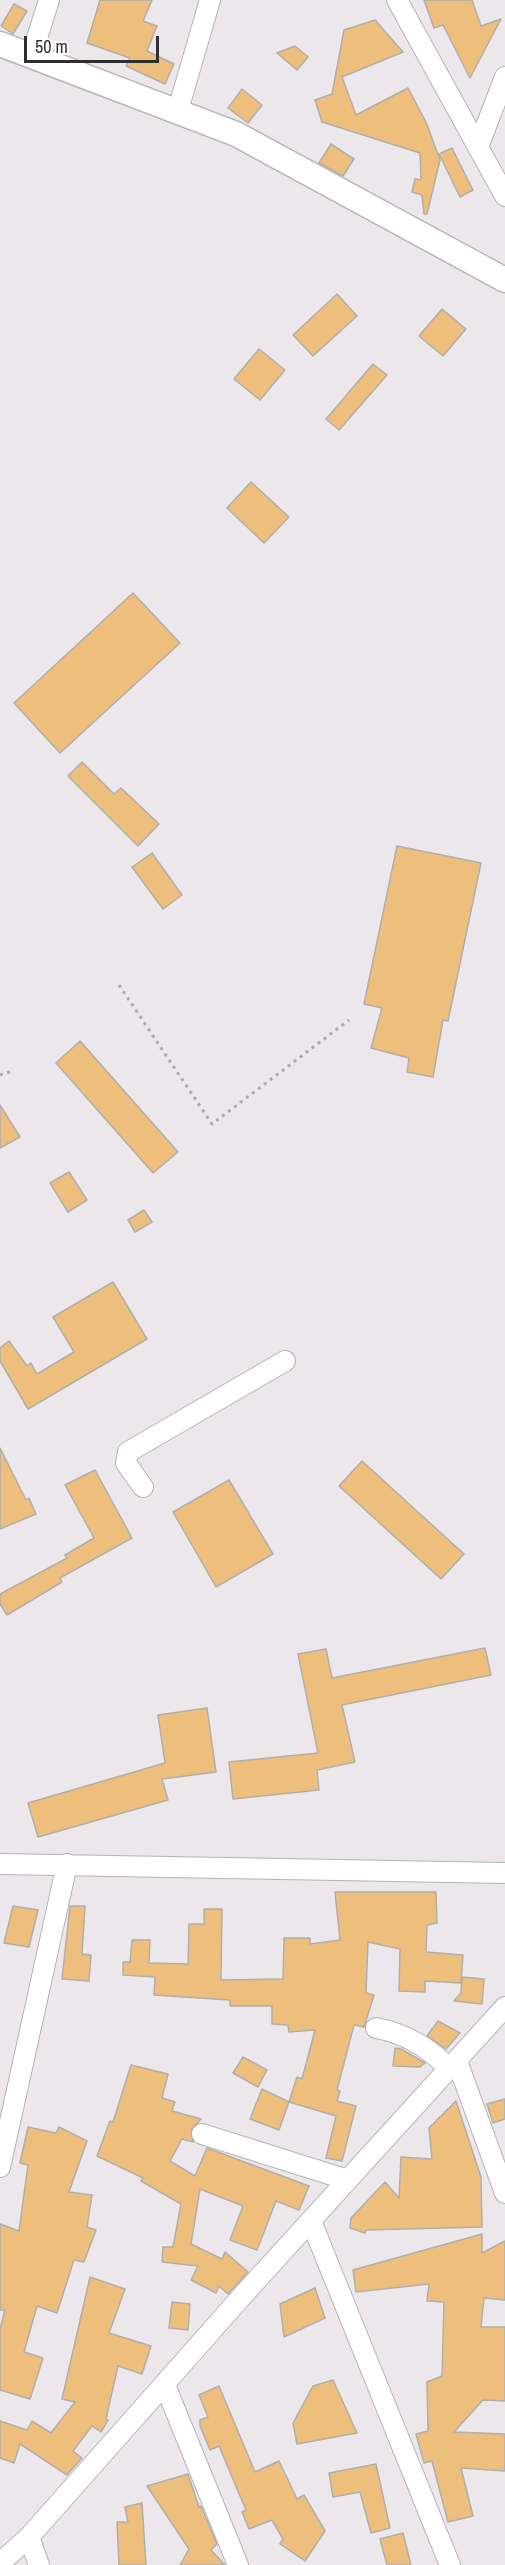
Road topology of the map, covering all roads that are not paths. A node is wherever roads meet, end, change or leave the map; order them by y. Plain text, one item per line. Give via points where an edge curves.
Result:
1 (50, 0) edge
2 (210, 0) edge
3 (398, 0) edge
4 (0, 44) edge
5 (32, 54) junction
6 (505, 77) edge
7 (178, 111) junction
8 (478, 147) junction
9 (505, 196) edge
10 (505, 279) edge
11 (285, 1361) dead end
12 (143, 1487) dead end
13 (0, 1864) edge
14 (67, 1864) junction
15 (505, 1873) edge
16 (505, 2007) edge
17 (376, 2028) dead end
18 (453, 2065) junction
19 (6, 2110) edge
20 (202, 2134) dead end
21 (0, 2167) edge
22 (348, 2180) junction
23 (505, 2193) edge
24 (311, 2221) junction
25 (165, 2385) junction
26 (29, 2537) junction
27 (0, 2563) edge
28 (39, 2565) edge
29 (238, 2565) edge
30 (450, 2565) edge

1 - 5 street
2 - 7 street
3 - 8 street
4 - 5 main road
5 - 7 main road
6 - 8 street
7 - 10 main road via 236,134
8 - 9 street
11 - 12 street via 128,1452 126,1463
13 - 14 street
14 - 15 street
14 - 19 street
16 - 18 street
17 - 18 street via 393,2031
18 - 22 street
18 - 23 street
19 - 21 street
20 - 22 street
22 - 24 street
24 - 25 street
24 - 30 street
25 - 26 street
25 - 29 street
26 - 27 street
26 - 28 street

